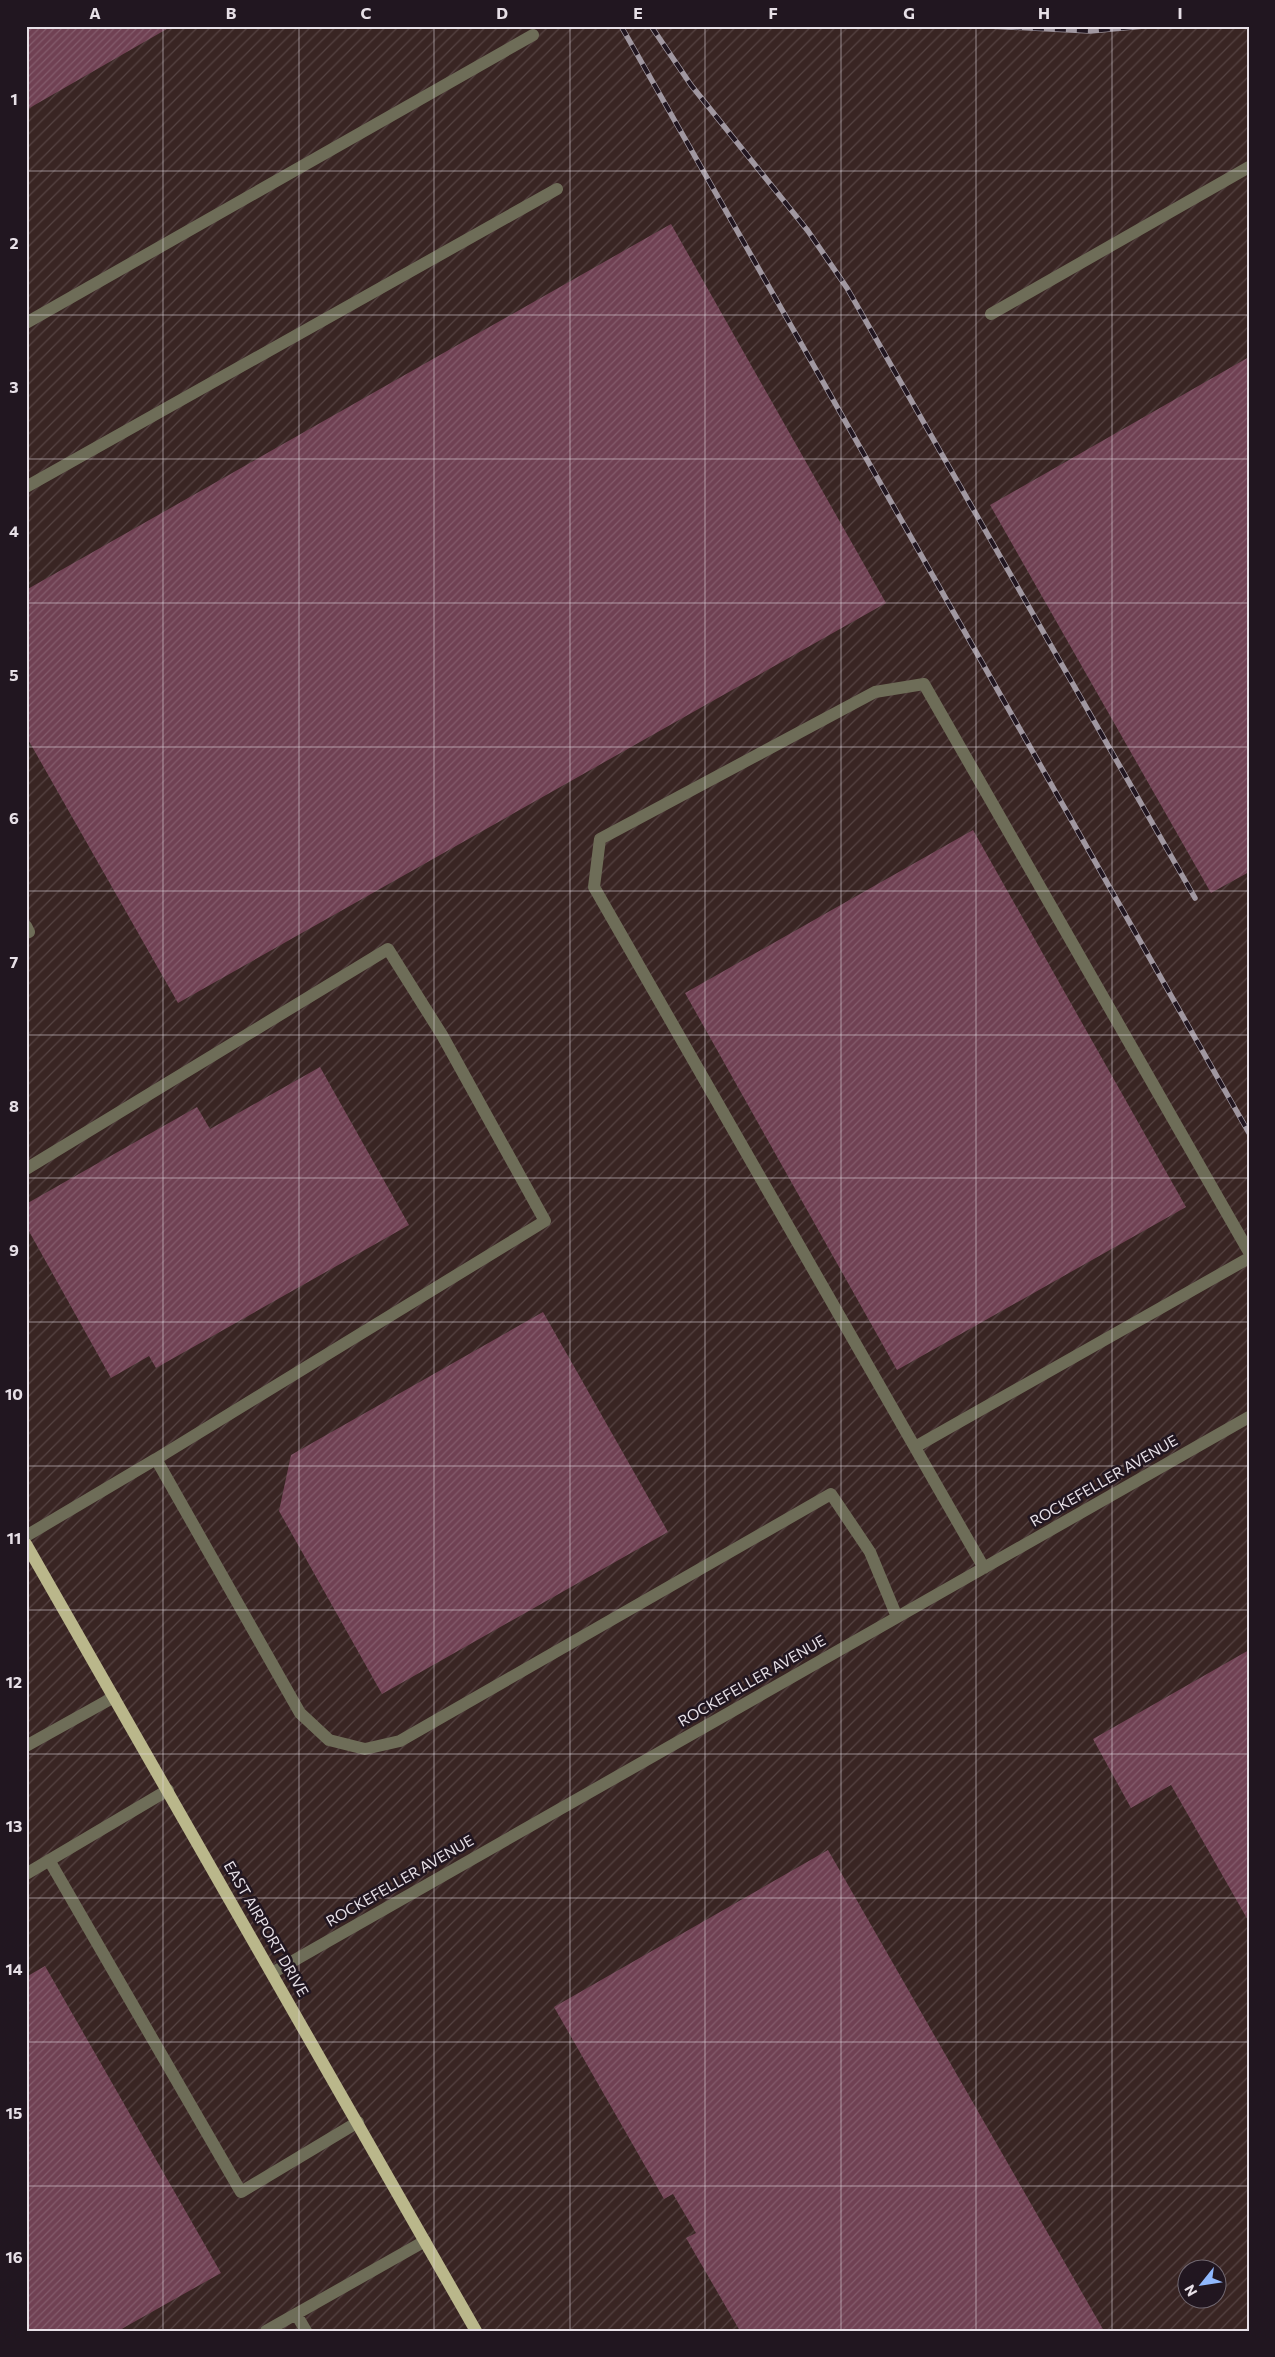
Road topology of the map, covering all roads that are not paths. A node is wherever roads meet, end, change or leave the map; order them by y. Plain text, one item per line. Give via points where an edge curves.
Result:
1 (533, 35) dead end
2 (1249, 167) edge
3 (557, 189) dead end
4 (991, 314) dead end
5 (26, 323) edge
6 (26, 487) edge
7 (26, 926) edge
8 (26, 934) edge
9 (26, 1169) edge
10 (1249, 1252) edge
11 (1249, 1258) edge
12 (1249, 1417) edge
13 (916, 1447) junction
14 (156, 1458) junction
15 (26, 1536) edge
16 (26, 1544) edge
17 (984, 1568) junction
18 (897, 1617) junction
19 (114, 1697) junction
20 (26, 1746) edge
21 (168, 1790) junction
22 (49, 1860) junction
23 (26, 1874) edge
24 (272, 1973) junction
25 (358, 2122) junction
26 (425, 2240) junction
27 (296, 2314) junction
28 (266, 2331) edge
29 (306, 2331) edge
30 (476, 2331) edge

1 - 5 street
2 - 4 street
3 - 6 street
7 - 8 street via 29,932
9 - 14 street via 388,949 442,1035 545,1220
10 - 13 street via 924,684 875,692 600,840 594,886
11 - 13 street
12 - 17 street, ROCKEFELLER AVENUE
13 - 17 street
14 - 15 street
14 - 18 street via 300,1713 329,1740 365,1749 400,1741 831,1494 870,1552
16 - 19 main road, EAST AIRPORT DRIVE
17 - 18 street, ROCKEFELLER AVENUE
18 - 24 street, ROCKEFELLER AVENUE
19 - 20 street
19 - 21 main road, EAST AIRPORT DRIVE
21 - 22 street
21 - 24 main road, EAST AIRPORT DRIVE
22 - 23 street
22 - 25 street via 241,2192
24 - 25 main road, EAST AIRPORT DRIVE
25 - 26 main road, EAST AIRPORT DRIVE
26 - 27 street
26 - 30 main road, EAST AIRPORT DRIVE
27 - 28 street
27 - 29 street

